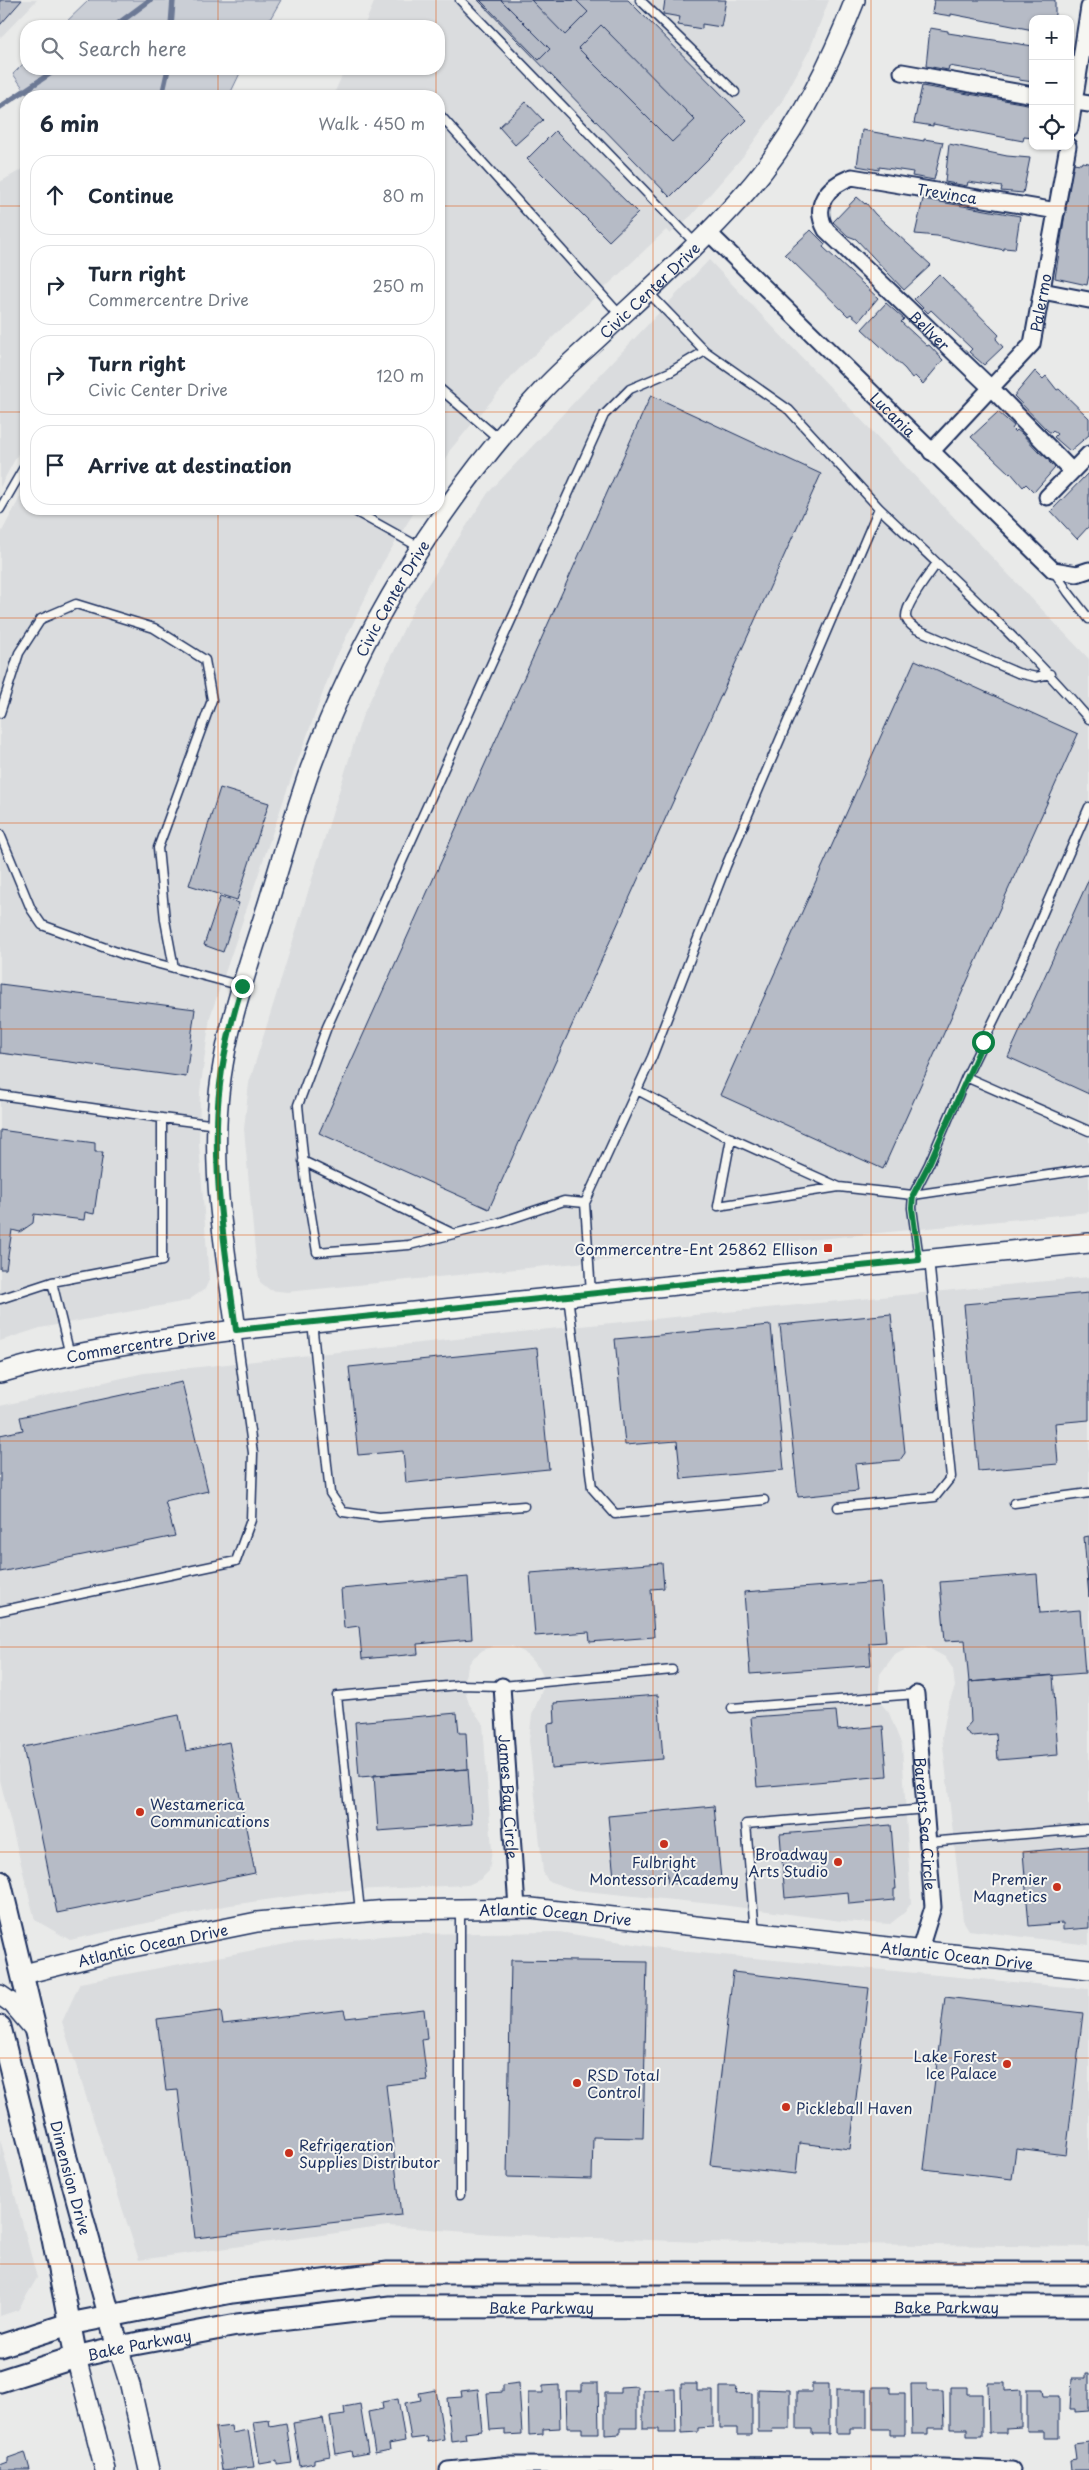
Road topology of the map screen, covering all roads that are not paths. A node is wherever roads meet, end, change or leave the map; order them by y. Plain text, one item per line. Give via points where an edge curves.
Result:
1 (460, 0) edge
2 (640, 0) edge
3 (855, 0) edge
4 (1089, 8) edge
5 (902, 72) dead end
6 (735, 92) dead end
7 (1029, 94) edge
8 (1078, 103) edge
9 (1074, 116) edge
10 (445, 121) edge
11 (1067, 150) edge
12 (838, 182) joint
13 (1057, 211) junction
14 (702, 238) junction
15 (1042, 291) junction
16 (647, 292) junction
17 (1089, 300) edge
18 (621, 316) junction
19 (705, 351) junction
20 (992, 389) junction
21 (445, 393) edge
22 (499, 439) junction
23 (931, 452) junction
24 (1089, 454) edge
25 (1072, 471) junction
26 (20, 474) edge
27 (1047, 497) dead end
28 (879, 508) junction
29 (0, 509) edge
30 (445, 514) edge
31 (362, 515) edge
32 (445, 515) edge
33 (421, 548) junction
34 (937, 562) junction
35 (1054, 570) junction
36 (1089, 570) edge
37 (1089, 619) edge
38 (1050, 674) junction
39 (0, 713) edge
40 (1089, 719) edge
41 (1089, 808) edge
42 (0, 834) edge
43 (174, 968) junction
44 (242, 986) junction
45 (966, 1076) junction
46 (637, 1090) junction
47 (0, 1095) edge
48 (162, 1118) junction
49 (216, 1125) junction
50 (1089, 1131) edge
51 (731, 1138) junction
52 (303, 1161) junction
53 (1089, 1169) edge
54 (839, 1187) junction
55 (913, 1195) junction
56 (585, 1202) junction
57 (454, 1234) junction
58 (1089, 1243) edge
59 (924, 1260) junction
60 (52, 1282) junction
61 (591, 1294) junction
62 (568, 1296) junction
63 (0, 1299) edge
64 (312, 1322) junction
65 (236, 1330) junction
66 (70, 1355) junction
67 (0, 1373) edge
68 (1089, 1494) edge
69 (764, 1500) dead end
70 (1014, 1503) dead end
71 (524, 1506) dead end
72 (838, 1507) dead end
73 (0, 1611) edge
74 (672, 1670) dead end
75 (502, 1686) junction
76 (916, 1694) joint
77 (732, 1708) dead end
78 (926, 1809) junction
79 (1086, 1828) dead end
80 (928, 1842) junction
81 (0, 1882) edge
82 (460, 1908) junction
83 (518, 1908) junction
84 (360, 1912) junction
85 (755, 1933) junction
86 (919, 1952) junction
87 (1089, 1969) edge
88 (24, 1974) junction
89 (0, 1994) edge
90 (0, 2027) edge
91 (36, 2032) junction
92 (460, 2195) dead end
93 (1089, 2273) edge
94 (1089, 2306) edge
95 (109, 2316) junction
96 (70, 2324) junction
97 (0, 2346) edge
98 (118, 2347) junction
99 (76, 2357) junction
100 (0, 2381) edge
101 (542, 2468) edge
102 (732, 2468) edge
103 (105, 2470) edge
104 (149, 2470) edge
105 (448, 2470) edge
106 (1012, 2470) edge

1 - 14 lane
2 - 6 lane
3 - 14 street, Civic Center Drive via 836,49 798,121 748,190
4 - 8 street
5 - 7 street
8 - 9 street
10 - 18 lane
11 - 13 street, Palermo
12 - 13 street, Trevinca via 852,177
12 - 20 street, Bellver via 823,201 820,220 826,230
13 - 15 street, Palermo
14 - 16 street, Civic Center Drive
14 - 23 street, Lucania
15 - 17 street
15 - 20 street, Palermo via 1032,344
16 - 18 street, Civic Center Drive
16 - 19 lane
18 - 22 street, Civic Center Drive via 545,387
19 - 28 lane via 789,410
19 - 52 lane via 670,372 630,389 604,415 326,1027 298,1105
20 - 23 street, Palermo
20 - 25 street, Bellver
21 - 22 lane
22 - 30 street, Civic Center Drive
23 - 35 street, Lucania
24 - 25 street
25 - 27 street
26 - 29 lane
28 - 34 lane
28 - 46 lane via 726,866
31 - 33 lane
32 - 33 street, Civic Center Drive
33 - 44 street, Civic Center Drive via 389,598 352,672 308,774
34 - 38 lane
34 - 38 lane via 908,607 908,622 916,629 1018,673 1036,677
35 - 36 street via 1077,574
35 - 37 lane
38 - 40 lane
39 - 43 lane via 19,653 41,619 76,604 154,628 205,660 212,700 158,848 165,920
41 - 45 lane via 1014,979
42 - 43 lane via 31,909 42,925 125,955
43 - 44 lane
44 - 49 street, Civic Center Drive via 230,1025
45 - 50 lane
45 - 55 lane
46 - 51 lane
46 - 56 lane
47 - 48 lane
48 - 49 lane
48 - 60 lane via 162,1261
49 - 65 street, Civic Center Drive via 222,1229
51 - 54 lane
51 - 54 lane via 718,1206
52 - 57 lane
52 - 57 lane via 317,1252 409,1245
53 - 55 lane
54 - 55 lane
55 - 59 lane via 912,1208
56 - 57 lane via 564,1201
56 - 61 lane
58 - 59 street, Commercentre Drive
59 - 61 street, Commercentre Drive
59 - 72 lane via 951,1477 935,1497
60 - 63 lane
60 - 66 lane
61 - 62 street, Commercentre Drive
62 - 64 street, Commercentre Drive
62 - 69 lane via 592,1488 615,1514
64 - 65 street, Commercentre Drive
64 - 71 lane via 330,1493 343,1512 379,1517
65 - 66 street, Commercentre Drive
65 - 73 lane via 253,1453 251,1520 236,1561
66 - 67 street, Commercentre Drive
68 - 70 lane
74 - 75 lane
75 - 83 street, James Bay Circle
75 - 84 lane via 459,1685 337,1696
76 - 77 lane
76 - 78 street, Barents Sea Circle
78 - 80 street, Barents Sea Circle
78 - 85 lane via 746,1824
79 - 80 lane
80 - 86 street, Barents Sea Circle via 933,1907
81 - 88 main road, Dimension Drive
82 - 83 street, Atlantic Ocean Drive
82 - 84 street, Atlantic Ocean Drive
82 - 92 lane
83 - 85 street, Atlantic Ocean Drive
84 - 88 street, Atlantic Ocean Drive via 220,1927
85 - 86 street, Atlantic Ocean Drive
86 - 87 street, Atlantic Ocean Drive
88 - 91 main road, Dimension Drive
89 - 91 street via 13,2004
90 - 96 main road via 53,2239
91 - 95 main road, Dimension Drive
93 - 95 main road via 388,2273 232,2292
94 - 98 main road, Bake Parkway via 390,2307 237,2325
95 - 96 main road
95 - 98 main road, Dimension Drive
96 - 97 main road
96 - 99 main road
98 - 99 main road, Bake Parkway
98 - 104 street, Dimension Drive
99 - 100 main road, Bake Parkway
99 - 103 street
101 - 102 street
101 - 105 street via 500,2465
102 - 106 street via 920,2466

